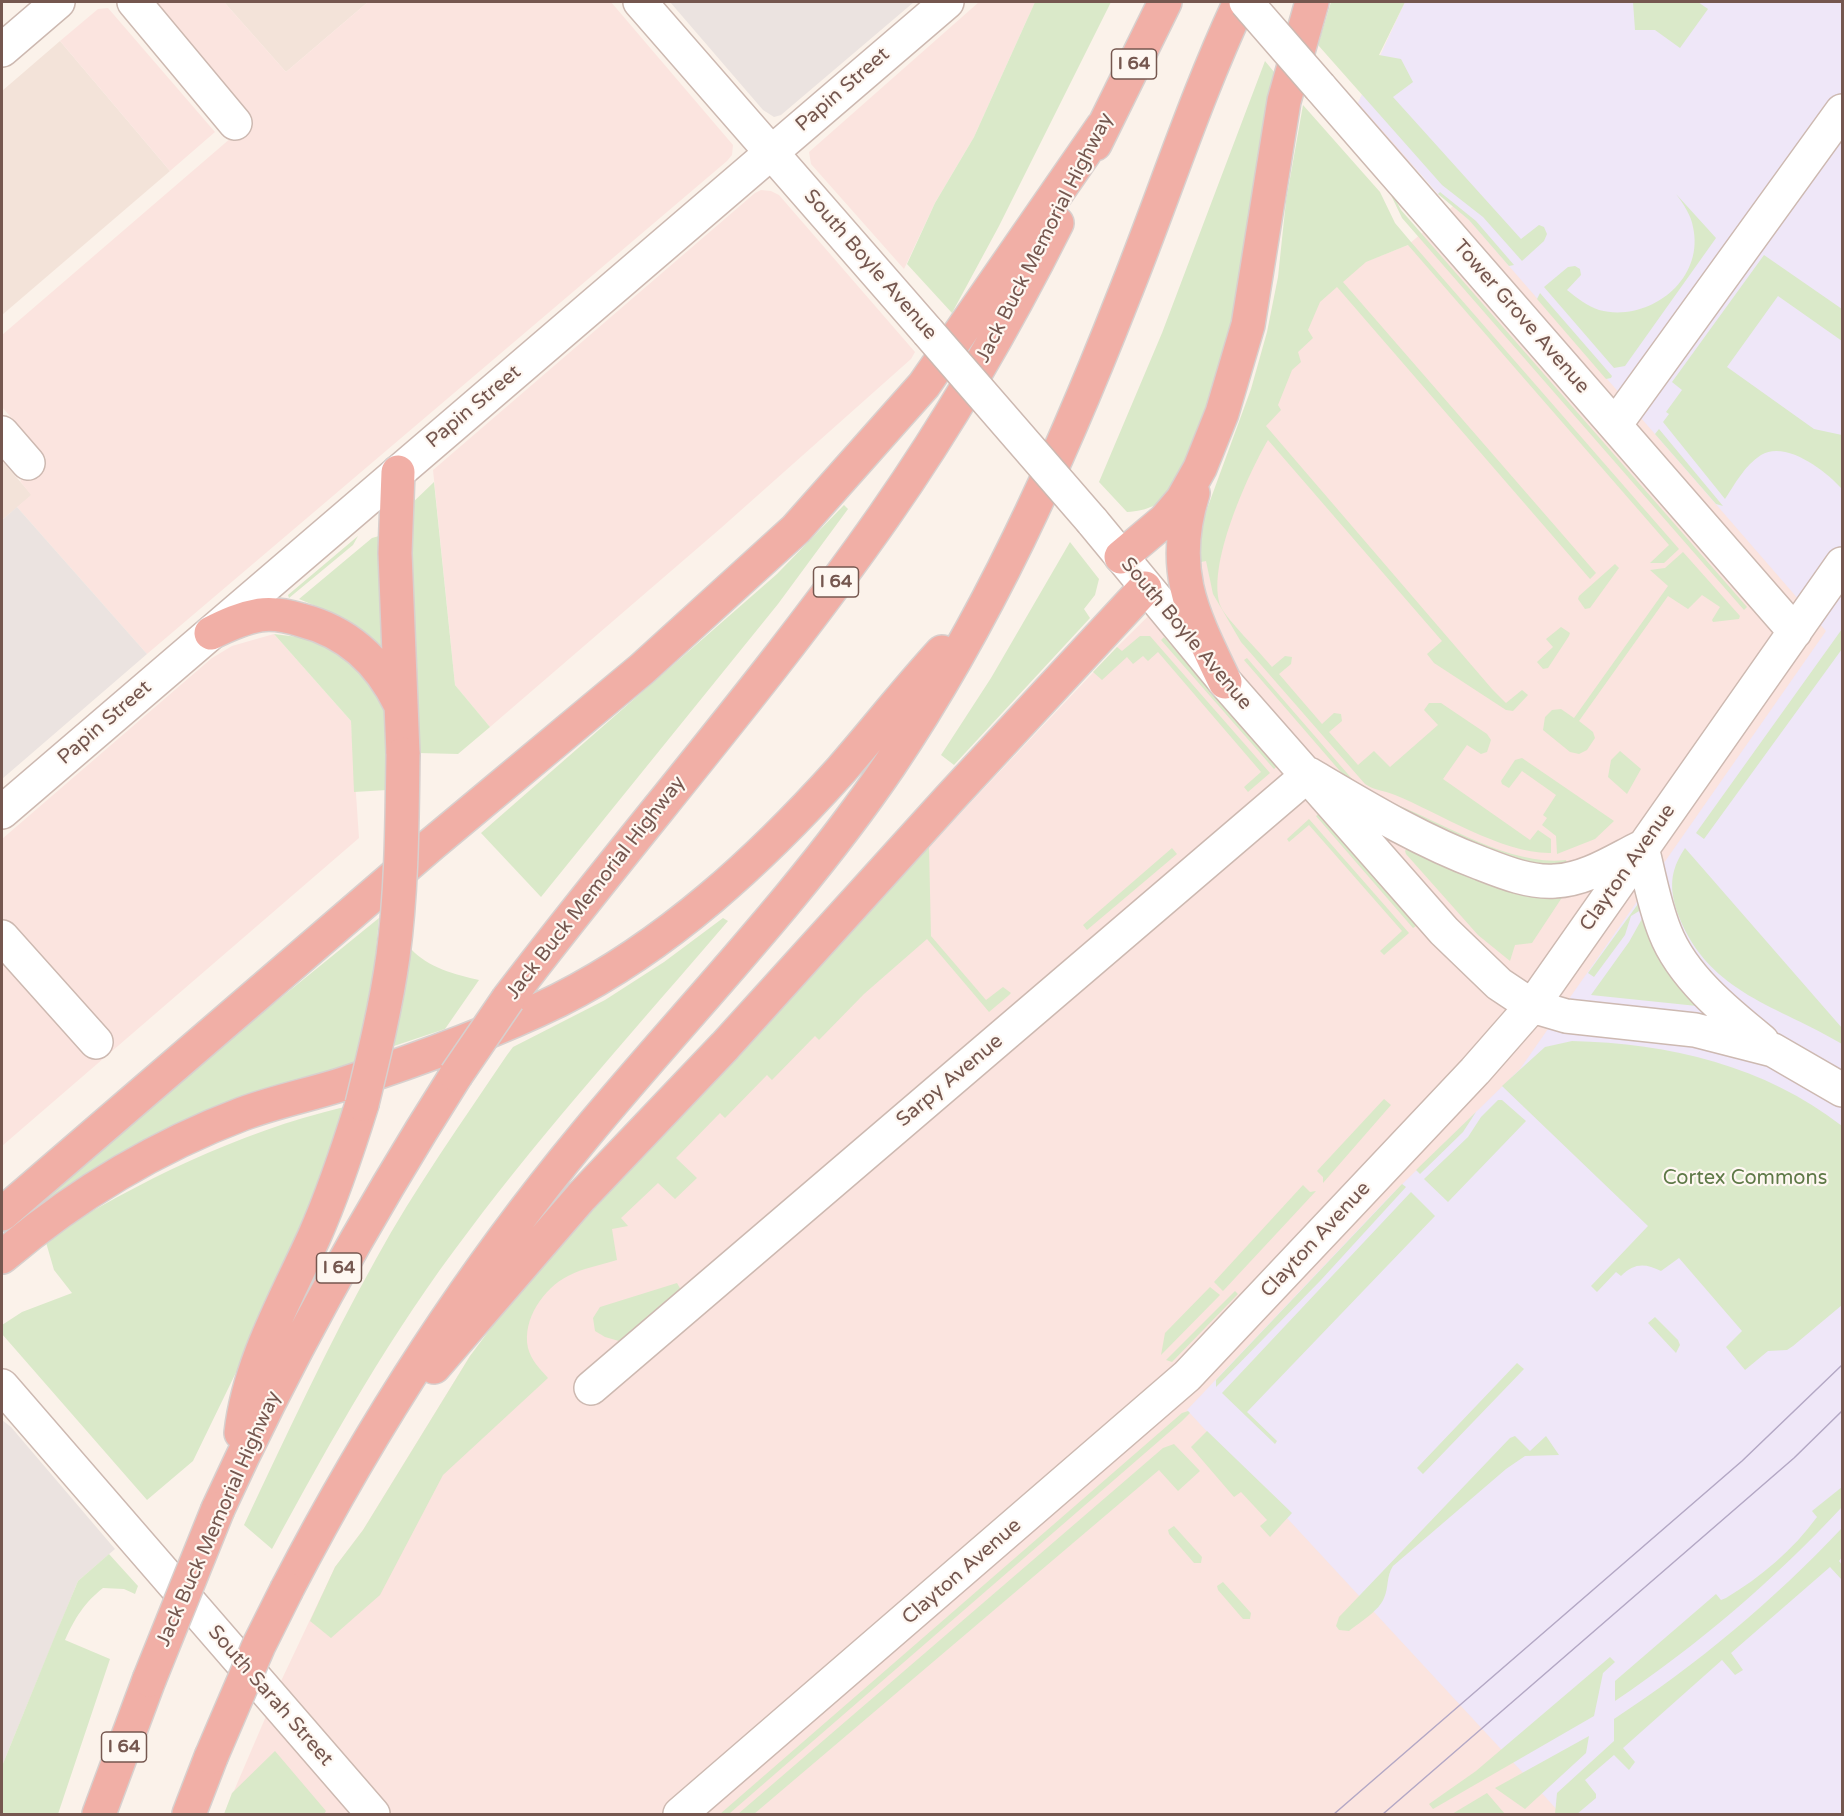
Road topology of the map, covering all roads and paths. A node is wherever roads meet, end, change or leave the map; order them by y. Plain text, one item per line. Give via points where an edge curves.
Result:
1 (58, 2) edge
2 (134, 2) edge
3 (640, 2) edge
4 (947, 2) edge
5 (1165, 2) edge
6 (1240, 2) edge
7 (1246, 2) edge
8 (1312, 2) edge
9 (2, 50) edge
10 (1842, 111) edge
11 (235, 123) dead end
12 (1103, 126) junction
13 (771, 152) junction
14 (1615, 425) junction
15 (2, 433) edge
16 (28, 463) dead end
17 (1200, 468) junction
18 (398, 472) junction
19 (1121, 557) junction
20 (1842, 564) edge
21 (1145, 588) junction
22 (987, 602) junction
23 (1795, 632) junction
24 (211, 633) junction
25 (1225, 682) junction
26 (401, 706) junction
27 (1309, 774) junction
28 (2, 812) edge
29 (1642, 847) junction
30 (2, 937) edge
31 (1532, 1006) junction
32 (96, 1042) dead end
33 (1773, 1050) junction
34 (1842, 1090) edge
35 (2, 1214) edge
36 (2, 1257) edge
37 (2, 1386) edge
38 (591, 1388) dead end
39 (362, 1450) junction
40 (237, 1469) junction
41 (99, 1815) edge
42 (189, 1815) edge
43 (373, 1815) edge
44 (680, 1815) edge

1 - 9 street
2 - 11 street
3 - 13 street, South Boyle Avenue
4 - 13 street, Papin Street
5 - 12 highway, Jack Buck Memorial Highway / I 64
6 - 22 highway via 1192,113 1090,381
7 - 14 street, Tower Grove Avenue, bridge
8 - 17 highway via 1284,100 1248,325 1237,368
10 - 14 street
12 - 35 highway via 924,385 796,529 642,669
12 - 40 highway, Jack Buck Memorial Highway / I 64, bridge via 992,347 885,515 776,660 508,999 456,1075 339,1268
13 - 18 street, Papin Street
13 - 19 street, South Boyle Avenue, bridge
14 - 23 street, Tower Grove Avenue
15 - 16 street
17 - 19 highway via 1165,520
17 - 25 highway via 1184,525 1183,569 1193,611
18 - 24 street, Papin Street
18 - 26 highway via 395,553
19 - 21 street, South Boyle Avenue
20 - 23 street, Clayton Avenue
21 - 25 street, South Boyle Avenue
21 - 39 highway via 581,1197
22 - 36 highway via 802,811 693,913 647,946 527,1015 350,1081 240,1115 191,1136 94,1189
22 - 39 highway via 888,768 831,843 523,1213 465,1290
23 - 29 street, Clayton Avenue
24 - 26 highway via 238,620 262,615 292,617 327,628 371,659 390,683
24 - 28 street, Papin Street
25 - 27 street, South Boyle Avenue
26 - 40 highway, bridge via 402,852 393,954 378,1039 362,1104 315,1234 252,1378 243,1412
27 - 29 street via 1437,847 1535,880 1580,876
27 - 31 street, South Boyle Avenue via 1463,951 1499,984
27 - 38 street, Sarpy Avenue
29 - 31 street, Clayton Avenue
29 - 33 street via 1666,933 1681,960 1730,1014
30 - 32 street
31 - 33 street, South Boyle Avenue via 1566,1016 1695,1030
31 - 44 street, Clayton Avenue via 1187,1376
33 - 34 street, South Boyle Avenue
37 - 43 street, South Sarah Street
39 - 42 highway, bridge via 259,1645
40 - 41 highway, Jack Buck Memorial Highway / I 64, bridge via 149,1680

